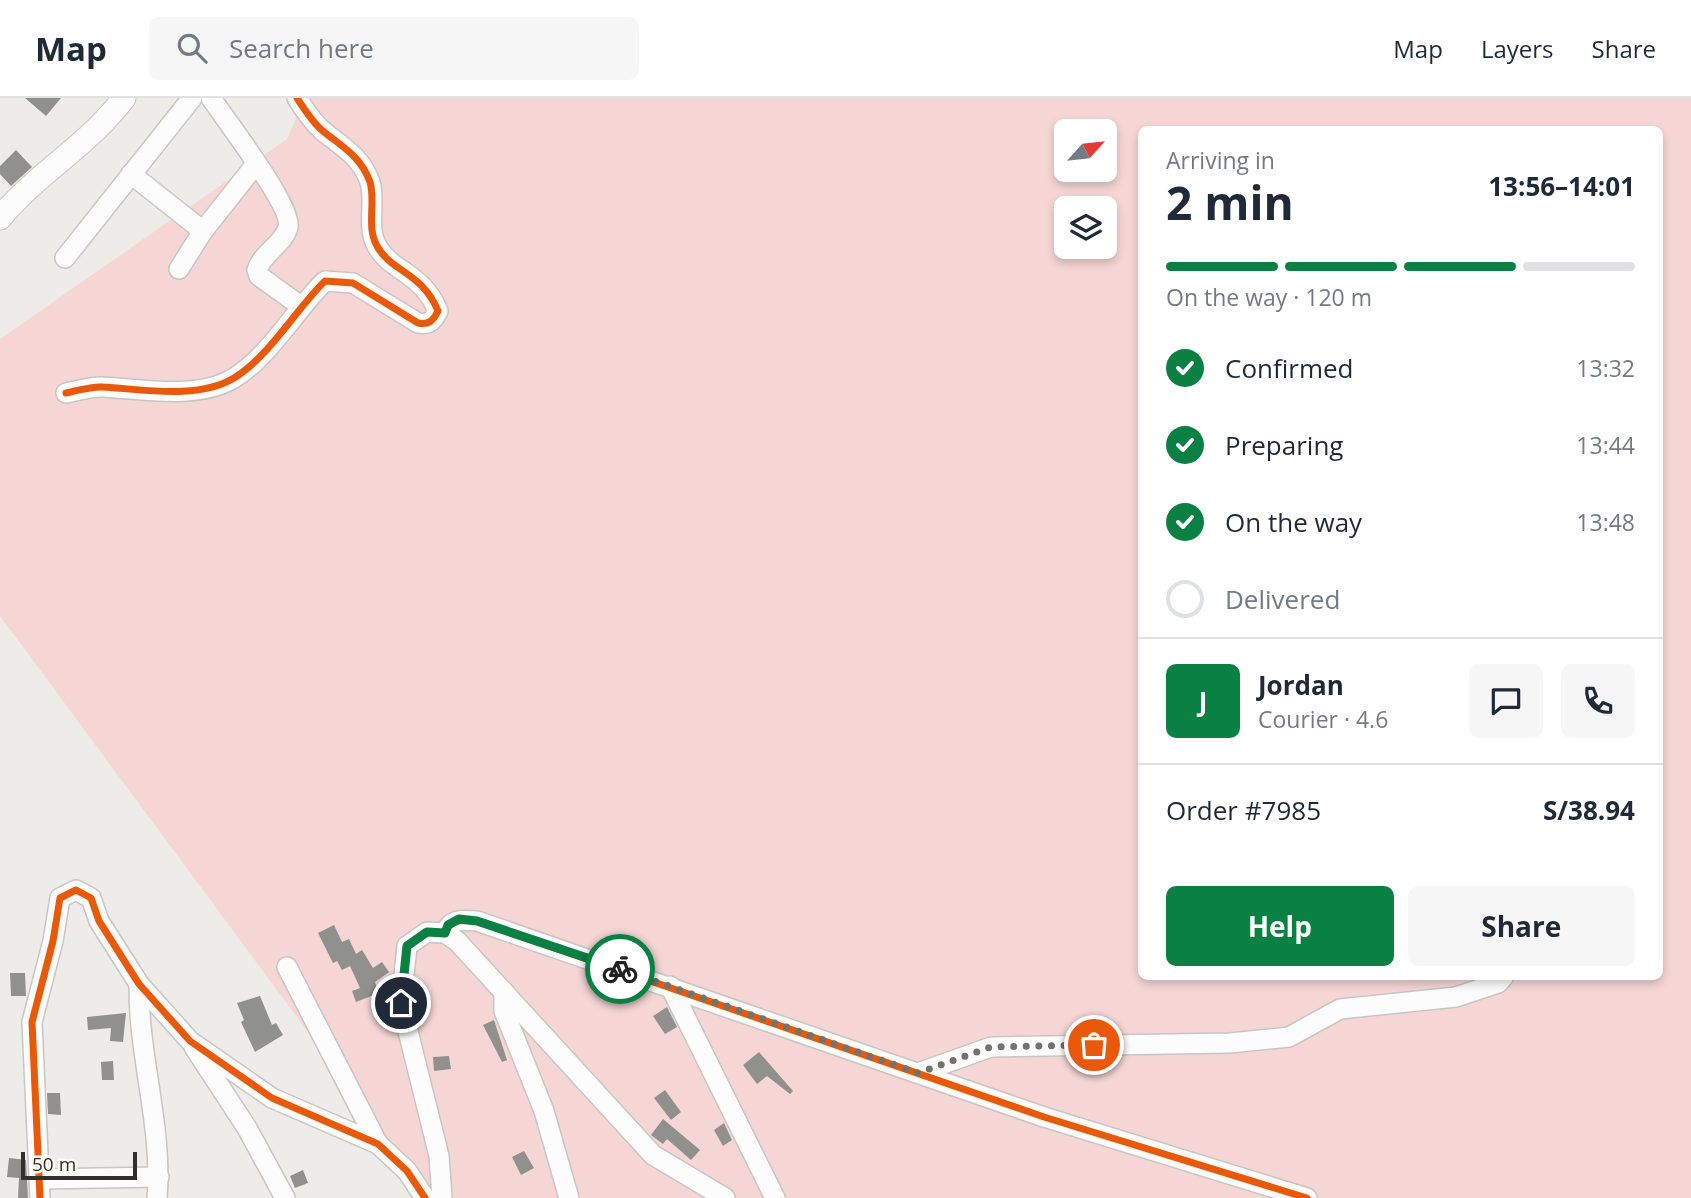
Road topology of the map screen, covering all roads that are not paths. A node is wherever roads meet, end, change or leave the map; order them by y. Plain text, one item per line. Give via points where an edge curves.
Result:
1 (124, 98) edge
2 (192, 98) edge
3 (211, 98) edge
4 (297, 98) edge
5 (256, 164) junction
6 (131, 174) junction
7 (0, 218) edge
8 (203, 231) junction
9 (65, 258) dead end
10 (179, 269) dead end
11 (302, 307) junction
12 (66, 393) dead end
13 (445, 933) junction
14 (287, 967) dead end
15 (1501, 980) edge
16 (139, 984) junction
17 (670, 986) junction
18 (504, 992) junction
19 (190, 1041) junction
20 (918, 1073) junction
21 (379, 1144) junction
22 (159, 1177) junction
23 (40, 1189) edge
24 (157, 1198) edge
25 (285, 1198) edge
26 (425, 1198) edge
27 (442, 1198) edge
28 (569, 1198) edge
29 (725, 1198) edge
30 (775, 1198) edge
31 (1307, 1198) edge

1 - 7 main road via 86,142 15,200
2 - 6 street
3 - 5 street
4 - 11 street via 322,130 359,161 370,184 377,246 431,294 438,311 434,320 418,323 353,283 337,279 325,281
5 - 8 street
5 - 11 street via 289,222 257,270
6 - 8 street
6 - 9 street
8 - 10 street
11 - 12 street via 236,377 218,386 151,393 100,387
13 - 17 street via 448,925 459,919 477,921
13 - 18 street
13 - 27 street via 427,932 407,946 401,1003 439,1156
14 - 21 street
15 - 20 street via 1456,997 1340,1009 1289,1037 1230,1043 991,1047
16 - 19 street
16 - 22 street via 138,1010
16 - 23 street via 99,921 91,898 76,890 60,898 32,1022
17 - 20 street
17 - 30 street
18 - 28 street via 504,1011 544,1111
18 - 29 street via 653,1155
19 - 21 street via 272,1098
19 - 25 street via 247,1128
20 - 31 street
21 - 26 street via 407,1171
22 - 23 street
22 - 24 street

